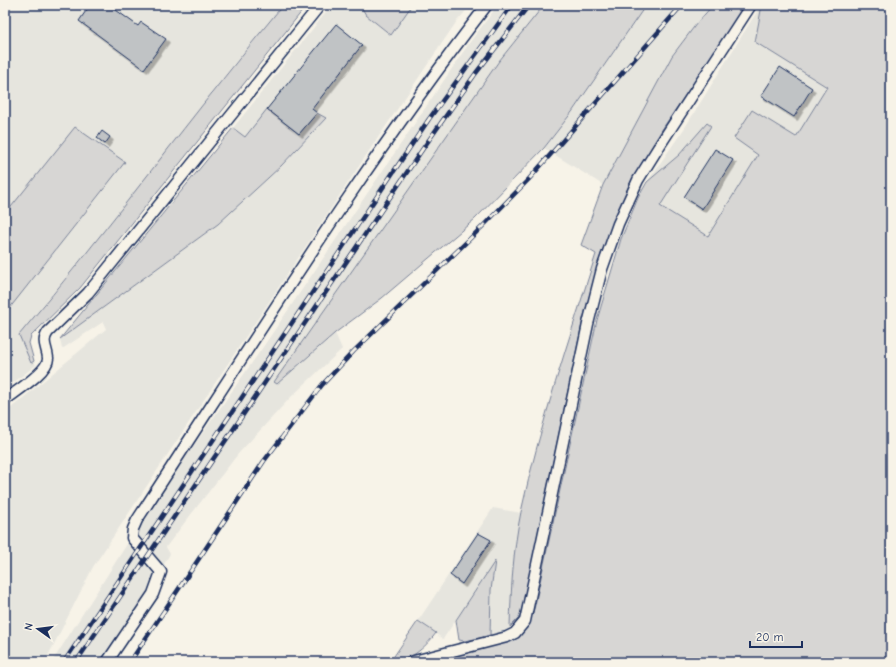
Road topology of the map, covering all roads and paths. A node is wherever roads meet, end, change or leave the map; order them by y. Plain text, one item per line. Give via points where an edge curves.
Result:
1 (320, 5) edge
2 (487, 5) edge
3 (751, 5) edge
4 (5, 400) edge
5 (107, 662) edge
6 (410, 662) edge

1 - 4 lane via 88,293 48,332 44,342 48,359 44,369
2 - 5 lane via 345,202 137,520 132,538 161,572 153,594
3 - 6 lane via 638,180 618,224 602,269 588,324 525,621 515,633 507,637

